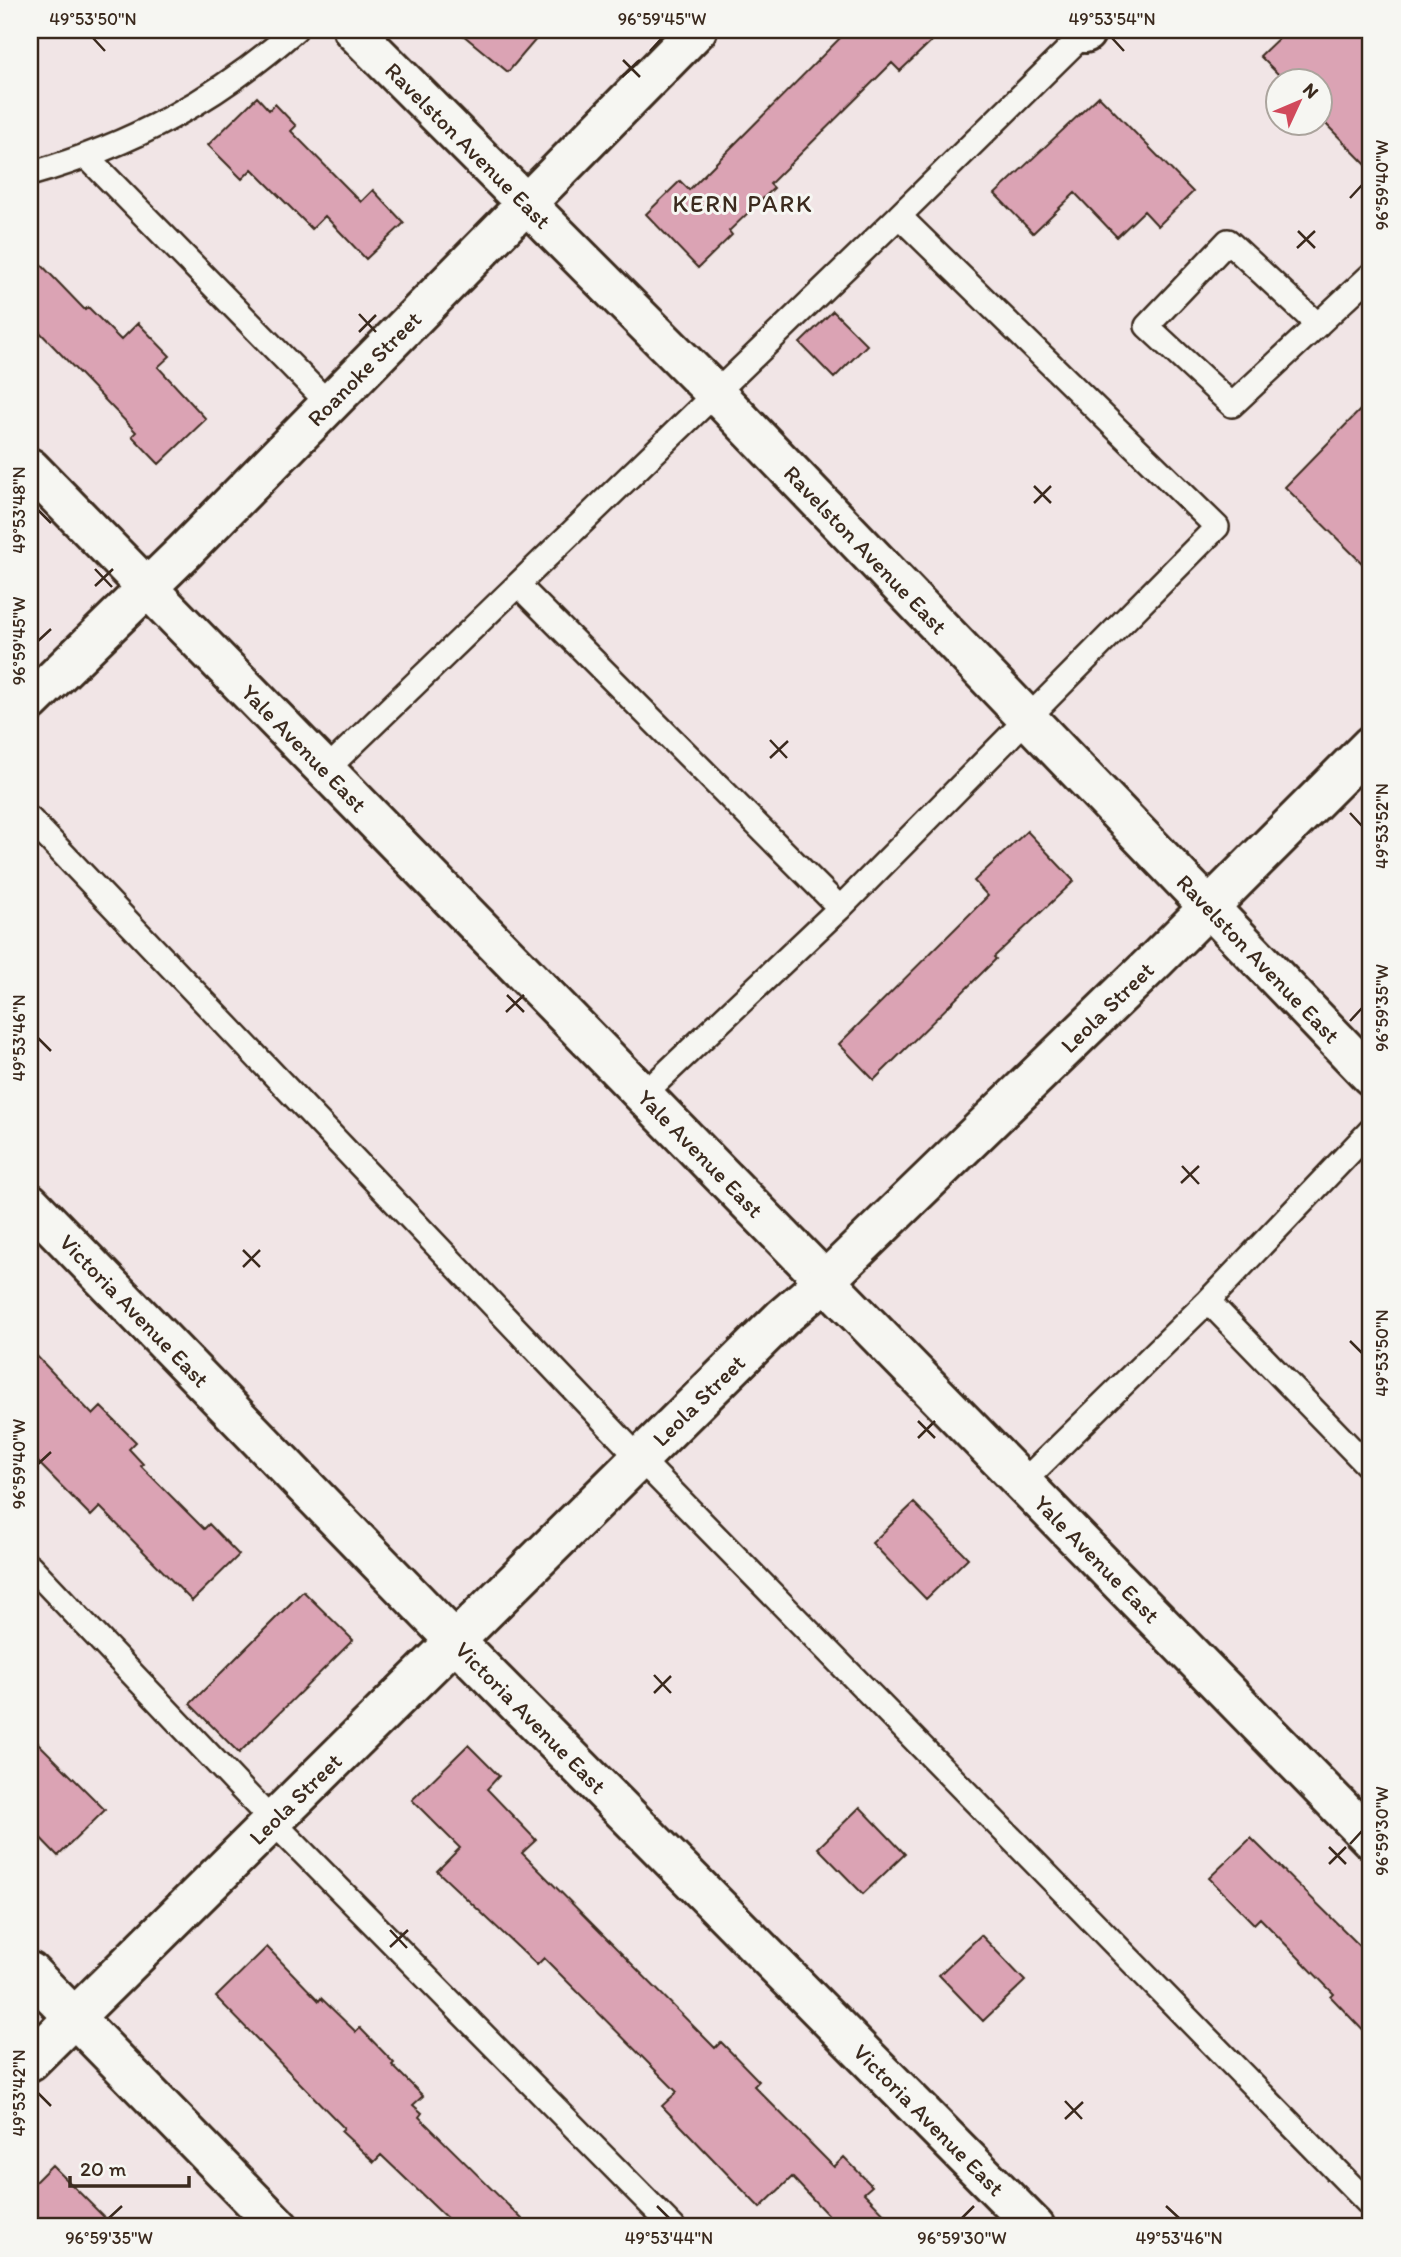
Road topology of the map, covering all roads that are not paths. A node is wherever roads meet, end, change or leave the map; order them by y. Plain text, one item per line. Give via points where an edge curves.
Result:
1 (295, 30) edge
2 (353, 30) edge
3 (1083, 32) edge
4 (688, 35) edge
5 (88, 158) junction
6 (30, 174) edge
7 (526, 204) junction
8 (899, 216) junction
9 (1371, 275) edge
10 (1318, 325) junction
11 (716, 394) junction
12 (329, 404) junction
13 (30, 468) edge
14 (519, 586) junction
15 (145, 588) junction
16 (30, 702) edge
17 (1027, 717) junction
18 (1371, 745) edge
19 (326, 770) junction
20 (30, 819) edge
21 (1209, 907) junction
22 (840, 908) junction
23 (1371, 1076) edge
24 (643, 1096) junction
25 (1371, 1130) edge
26 (30, 1203) edge
27 (825, 1281) junction
28 (1208, 1301) junction
29 (640, 1459) junction
30 (1371, 1469) edge
31 (1022, 1483) junction
32 (30, 1566) edge
33 (455, 1641) junction
34 (272, 1822) junction
35 (1371, 1839) edge
36 (30, 1972) edge
37 (75, 2017) junction
38 (30, 2062) edge
39 (1371, 2206) edge
40 (279, 2227) edge
41 (673, 2227) edge
42 (1035, 2227) edge

1 - 5 lane via 248,71 181,113
2 - 7 street, Ravelston Avenue East
3 - 8 lane
4 - 7 street, Roanoke Street
5 - 6 lane
5 - 12 lane
7 - 11 street, Ravelston Avenue East
7 - 12 street, Roanoke Street
8 - 11 lane
8 - 17 lane via 1217,527
9 - 10 lane
10 - 10 lane via 1232,405 1147,326 1228,241
11 - 14 lane
11 - 17 street, Ravelston Avenue East
12 - 15 street, Roanoke Street
13 - 15 street, Yale Avenue East
14 - 19 lane
14 - 22 lane
15 - 16 street, Roanoke Street
15 - 19 street, Yale Avenue East
17 - 21 street, Ravelston Avenue East
17 - 22 lane
18 - 21 street, Leola Street
19 - 24 street, Yale Avenue East
20 - 29 lane
21 - 23 street, Ravelston Avenue East
21 - 27 street, Leola Street
22 - 24 lane
24 - 27 street, Yale Avenue East
25 - 28 lane
26 - 33 street, Victoria Avenue East
27 - 29 street, Leola Street
27 - 31 street, Yale Avenue East
28 - 30 lane
28 - 31 lane
29 - 33 street, Leola Street
29 - 39 lane
31 - 35 street, Yale Avenue East
32 - 34 lane
33 - 34 street, Leola Street
33 - 42 street, Victoria Avenue East
34 - 37 street, Leola Street
34 - 41 lane
36 - 37 street
37 - 38 street, Leola Street
37 - 40 street

